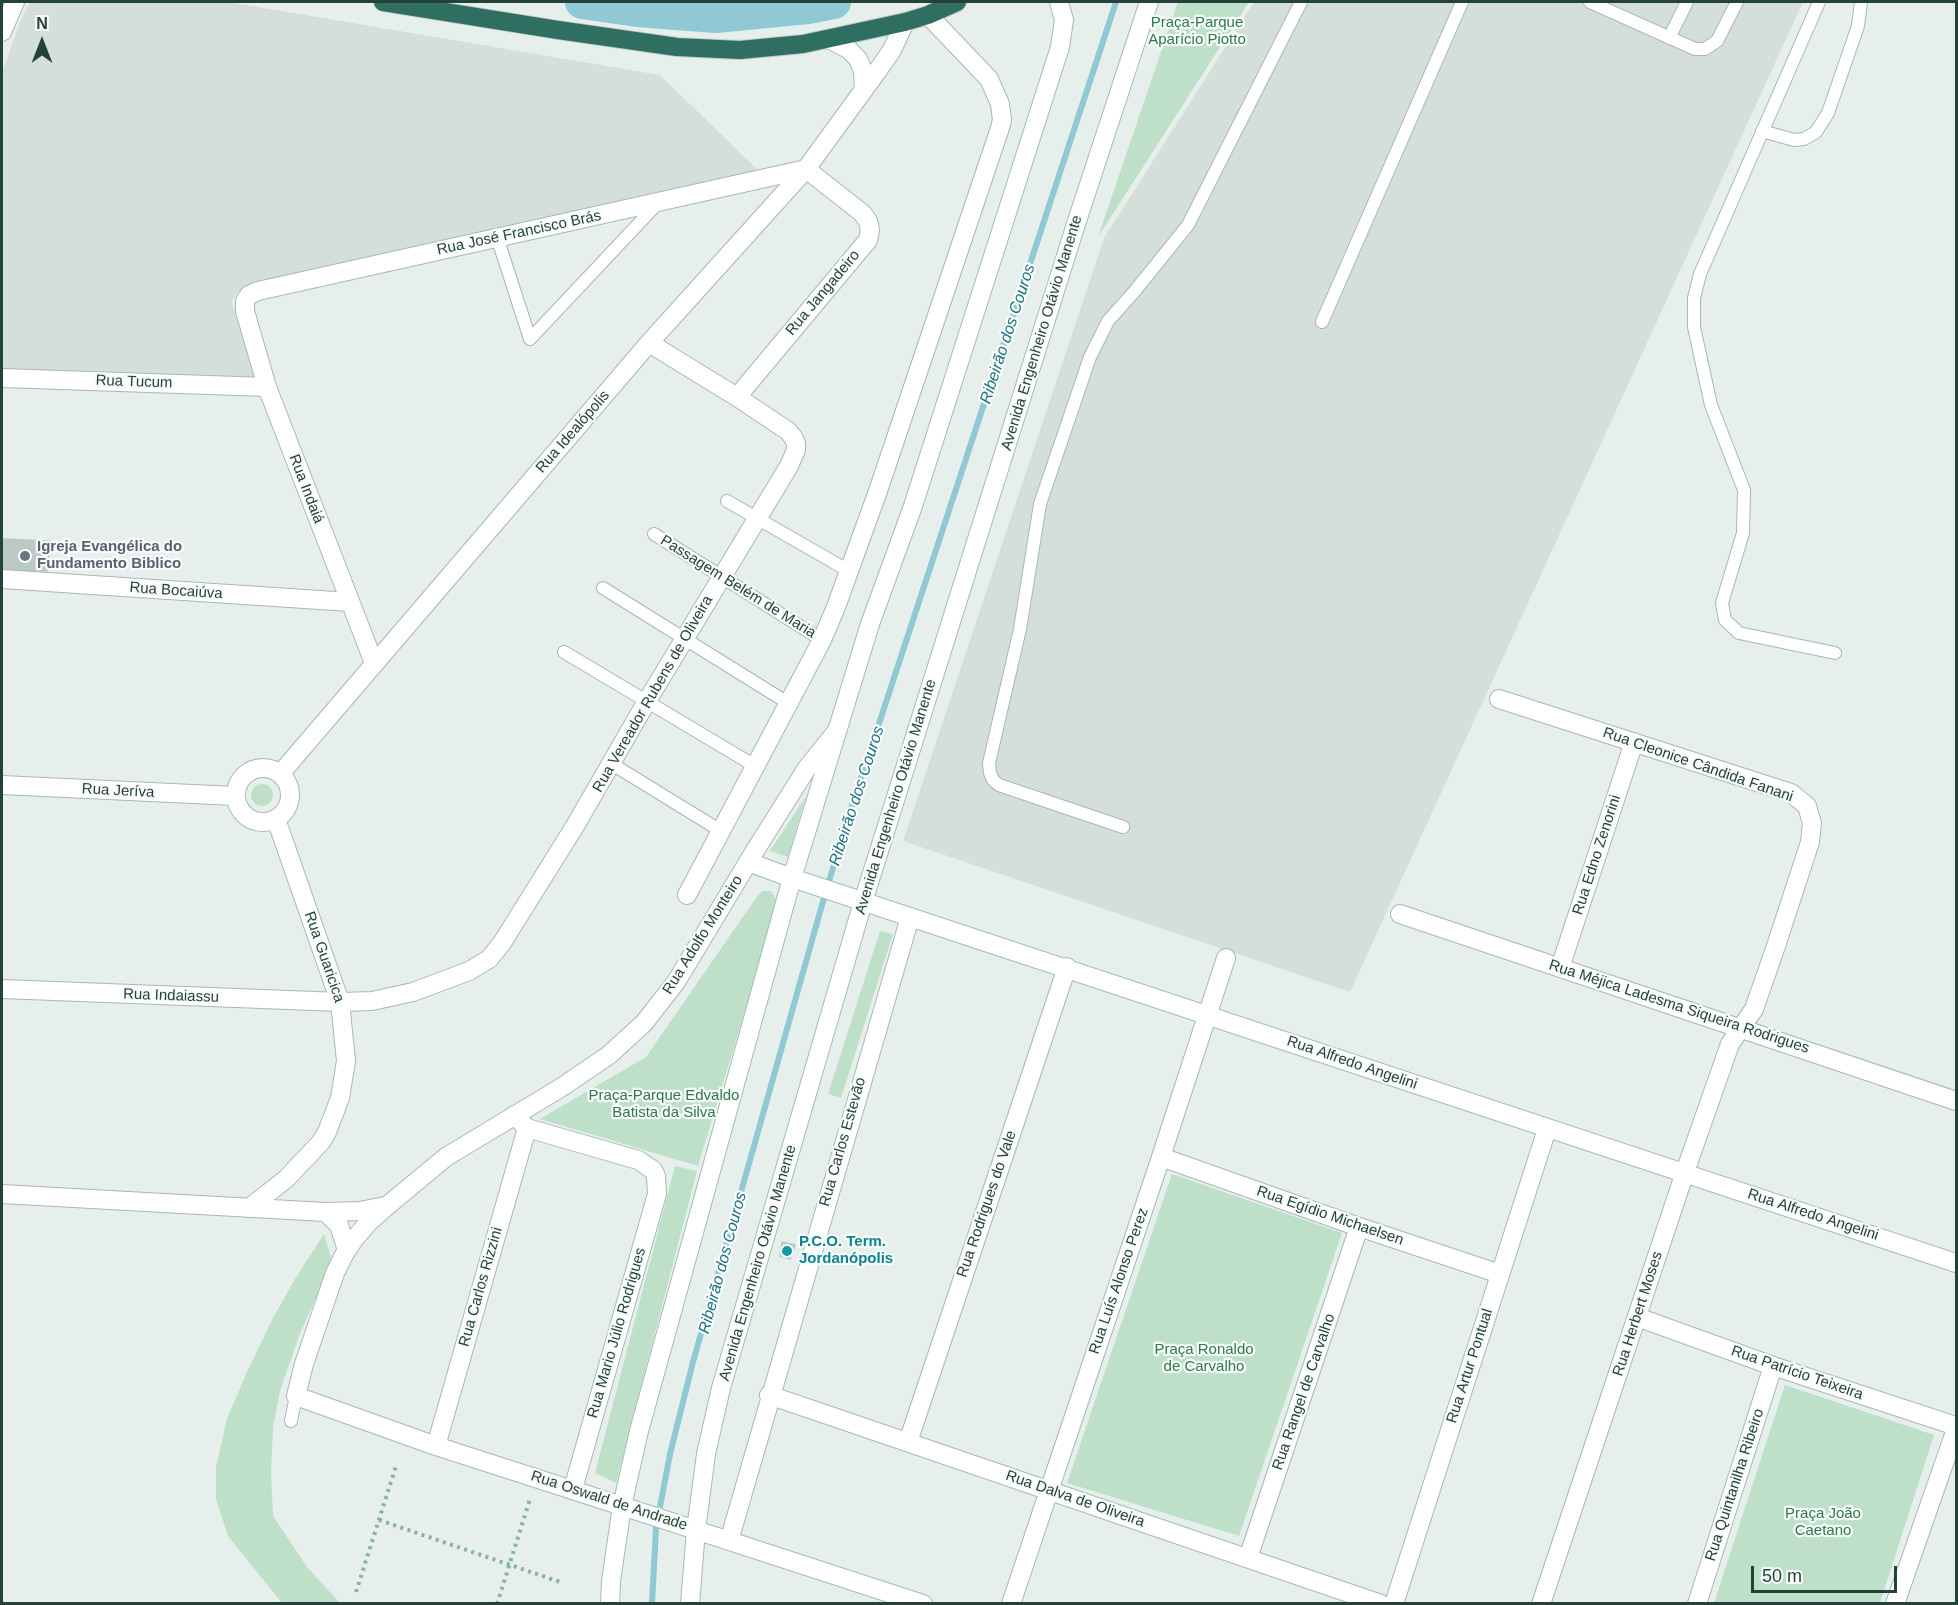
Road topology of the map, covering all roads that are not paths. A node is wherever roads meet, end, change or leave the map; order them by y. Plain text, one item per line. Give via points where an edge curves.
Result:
1 (15, 2) edge
2 (383, 2) edge
3 (957, 2) edge
4 (1059, 2) edge
5 (1149, 2) edge
6 (1301, 2) edge
7 (1462, 2) edge
8 (1590, 2) edge
9 (1687, 2) edge
10 (1737, 2) edge
11 (1819, 2) edge
12 (1860, 2) edge
13 (928, 15) junction
14 (905, 22) junction
15 (2, 32) edge
16 (1669, 38) junction
17 (829, 39) junction
18 (864, 90) junction
19 (1762, 131) junction
20 (806, 169) junction
21 (660, 201) junction
22 (497, 237) junction
23 (245, 311) joint
24 (1322, 322) dead end
25 (649, 343) junction
26 (2, 378) edge
27 (267, 387) junction
28 (737, 397) junction
29 (727, 501) dead end
30 (757, 519) junction
31 (654, 534) dead end
32 (849, 571) junction
33 (722, 576) junction
34 (2, 579) edge
35 (603, 588) dead end
36 (350, 602) junction
37 (684, 639) junction
38 (822, 640) junction
39 (564, 652) dead end
40 (1834, 652) dead end
41 (374, 663) junction
42 (1499, 699) dead end
43 (647, 701) junction
44 (788, 703) junction
45 (836, 731) junction
46 (1634, 742) junction
47 (612, 764) junction
48 (755, 766) junction
49 (281, 774) junction
50 (2, 785) edge
51 (235, 796) junction
52 (276, 819) junction
53 (1123, 827) dead end
54 (721, 831) junction
55 (747, 862) junction
56 (799, 880) junction
57 (687, 895) dead end
58 (854, 899) junction
59 (1400, 914) dead end
60 (910, 917) junction
61 (1226, 958) dead end
62 (1067, 967) junction
63 (1560, 968) junction
64 (2, 989) edge
65 (340, 1002) junction
66 (1208, 1014) junction
67 (1742, 1028) junction
68 (1956, 1101) edge
69 (521, 1121) junction
70 (1547, 1129) junction
71 (1161, 1157) junction
72 (1685, 1172) junction
73 (2, 1194) edge
74 (387, 1206) junction
75 (249, 1208) junction
76 (325, 1212) junction
77 (1359, 1227) junction
78 (347, 1250) junction
79 (1956, 1263) edge
80 (1500, 1274) junction
81 (1637, 1317) junction
82 (1773, 1366) junction
83 (770, 1395) junction
84 (296, 1396) junction
85 (291, 1421) dead end
86 (1956, 1428) edge
87 (908, 1442) junction
88 (436, 1446) junction
89 (573, 1489) junction
90 (1049, 1490) junction
91 (622, 1506) junction
92 (696, 1530) junction
93 (729, 1540) junction
94 (1248, 1558) junction
95 (610, 1604) edge
96 (690, 1604) edge
97 (923, 1604) edge
98 (1011, 1604) edge
99 (1381, 1604) edge
100 (1394, 1604) edge
101 (1541, 1604) edge
102 (1697, 1604) edge
103 (1895, 1604) edge

1 - 15 street
2 - 17 highway via 677,47 740,50
3 - 13 highway
4 - 45 street via 1064,20 1060,47 913,506
5 - 58 street, Avenida Engenheiro Otávio Manente
6 - 53 lane via 1188,225 1108,321 1090,357 1040,504 1020,629 990,772 999,785
7 - 24 lane
8 - 16 lane
9 - 16 lane
10 - 16 lane via 1717,41 1705,49
11 - 19 lane
12 - 19 lane via 1858,26 1828,113 1816,132 1794,140
13 - 14 highway
13 - 32 street via 989,80 1000,104 1002,120
14 - 17 highway
14 - 18 street, Rua Idealópolis via 892,50
17 - 18 street via 858,59
18 - 20 street, Rua Idealópolis
19 - 40 lane via 1700,274 1694,298 1694,327 1711,405 1744,490 1743,533 1722,603 1725,620 1739,633
20 - 21 street, Rua José Francisco Brás
20 - 25 street, Rua Idealópolis
20 - 28 street, Rua Jangadeiro via 862,213 868,221 868,240
21 - 22 street, Rua José Francisco Brás
21 - 22 lane via 530,339
22 - 23 street, Rua José Francisco Brás via 258,291 249,295
23 - 27 street, Rua Indaiá
25 - 28 street, Rua Vereador Rubens de Oliveira
25 - 41 street, Rua Idealópolis
26 - 27 street, Rua Tucum
27 - 36 street, Rua Indaiá
28 - 30 street, Rua Vereador Rubens de Oliveira via 788,431 796,443 794,457
29 - 30 lane
30 - 32 lane
30 - 33 street, Rua Vereador Rubens de Oliveira
31 - 33 lane, Passagem Belém de Maria
32 - 38 street
33 - 37 street, Rua Vereador Rubens de Oliveira
33 - 38 lane, Passagem Belém de Maria
34 - 36 street, Rua Bocaiúva
35 - 37 lane
36 - 41 street, Rua Indaiá
37 - 43 street, Rua Vereador Rubens de Oliveira
37 - 44 lane
38 - 44 street
39 - 43 lane
41 - 49 street, Rua Idealópolis
42 - 46 street, Rua Cleonice Cândida Fanani
43 - 47 street, Rua Vereador Rubens de Oliveira
43 - 48 lane
44 - 48 street
45 - 55 street, Rua Adolfo Monteiro via 807,768
45 - 56 street
46 - 63 street, Rua Edno Zenorini
46 - 67 street, Rua Cleonice Cândida Fanani via 1791,794 1807,806 1812,823 1810,842 1754,1009
47 - 54 lane
47 - 65 street, Rua Vereador Rubens de Oliveira via 489,959 469,971 413,992 372,1001
48 - 54 street
49 - 51 street via 273,769 255,768 240,779
49 - 52 street via 291,798
50 - 51 street, Rua Jeríva
51 - 52 street via 249,819
52 - 65 street, Rua Guaricica
54 - 57 street
55 - 56 street, Rua Alfredo Angelini
55 - 69 street, Rua Adolfo Monteiro via 676,982 644,1023 609,1055
56 - 58 street, Rua Alfredo Angelini
56 - 91 street via 639,1431
58 - 60 street, Rua Alfredo Angelini
58 - 92 street, Avenida Engenheiro Otávio Manente via 719,1398 706,1454
59 - 63 street, Rua Méjica Ladesma Siqueira Rodrigues
60 - 62 street, Rua Alfredo Angelini
60 - 83 street, Rua Carlos Estevão
61 - 66 street, Rua Luís Alonso Perez
62 - 66 street, Rua Alfredo Angelini
62 - 87 street, Rua Rodrigues do Vale
63 - 67 street, Rua Méjica Ladesma Siqueira Rodrigues
64 - 65 street, Rua Indaiassu
65 - 75 street, Rua Guaricica via 346,1044 345,1078 327,1132 302,1164
66 - 70 street, Rua Alfredo Angelini
66 - 71 street, Rua Luís Alonso Perez
67 - 68 street, Rua Méjica Ladesma Siqueira Rodrigues
67 - 72 street, Rua Herbert Moses via 1730,1044
69 - 74 street, Rua Adolfo Monteiro via 446,1157
69 - 88 street, Rua Carlos Rizzini
69 - 89 street, Rua Mario Júlio Rodrigues via 638,1160 656,1176 657,1194
70 - 72 street, Rua Alfredo Angelini
70 - 80 street, Rua Artur Pontual
71 - 77 street, Rua Egídio Michaelsen
71 - 90 street, Rua Luís Alonso Perez
72 - 79 street, Rua Alfredo Angelini
72 - 81 street, Rua Herbert Moses
73 - 75 street
74 - 76 street, Rua Adolfo Monteiro
74 - 78 street, Rua Adolfo Monteiro
75 - 76 street
76 - 78 street via 339,1225
77 - 80 street, Rua Egídio Michaelsen
77 - 94 street, Rua Rangel de Carvalho
78 - 84 street, Rua Adolfo Monteiro via 321,1311
80 - 100 street, Rua Artur Pontual
81 - 82 street, Rua Patrício Teixeira
81 - 101 street, Rua Herbert Moses
82 - 86 street, Rua Patrício Teixeira
82 - 102 street, Rua Quintanilha Ribeiro
83 - 87 street, Rua Dalva de Oliveira
83 - 93 street, Rua Carlos Estevão
84 - 85 lane
84 - 88 street, Rua Oswald de Andrade
86 - 103 street
87 - 90 street, Rua Dalva de Oliveira
88 - 89 street, Rua Oswald de Andrade
89 - 91 street, Rua Oswald de Andrade
90 - 94 street, Rua Dalva de Oliveira
90 - 98 street, Rua Luís Alonso Perez
91 - 92 street, Rua Oswald de Andrade
91 - 95 street
92 - 93 street, Rua Oswald de Andrade
92 - 96 street, Avenida Engenheiro Otávio Manente
93 - 97 street, Rua Oswald de Andrade
94 - 99 street, Rua Dalva de Oliveira

